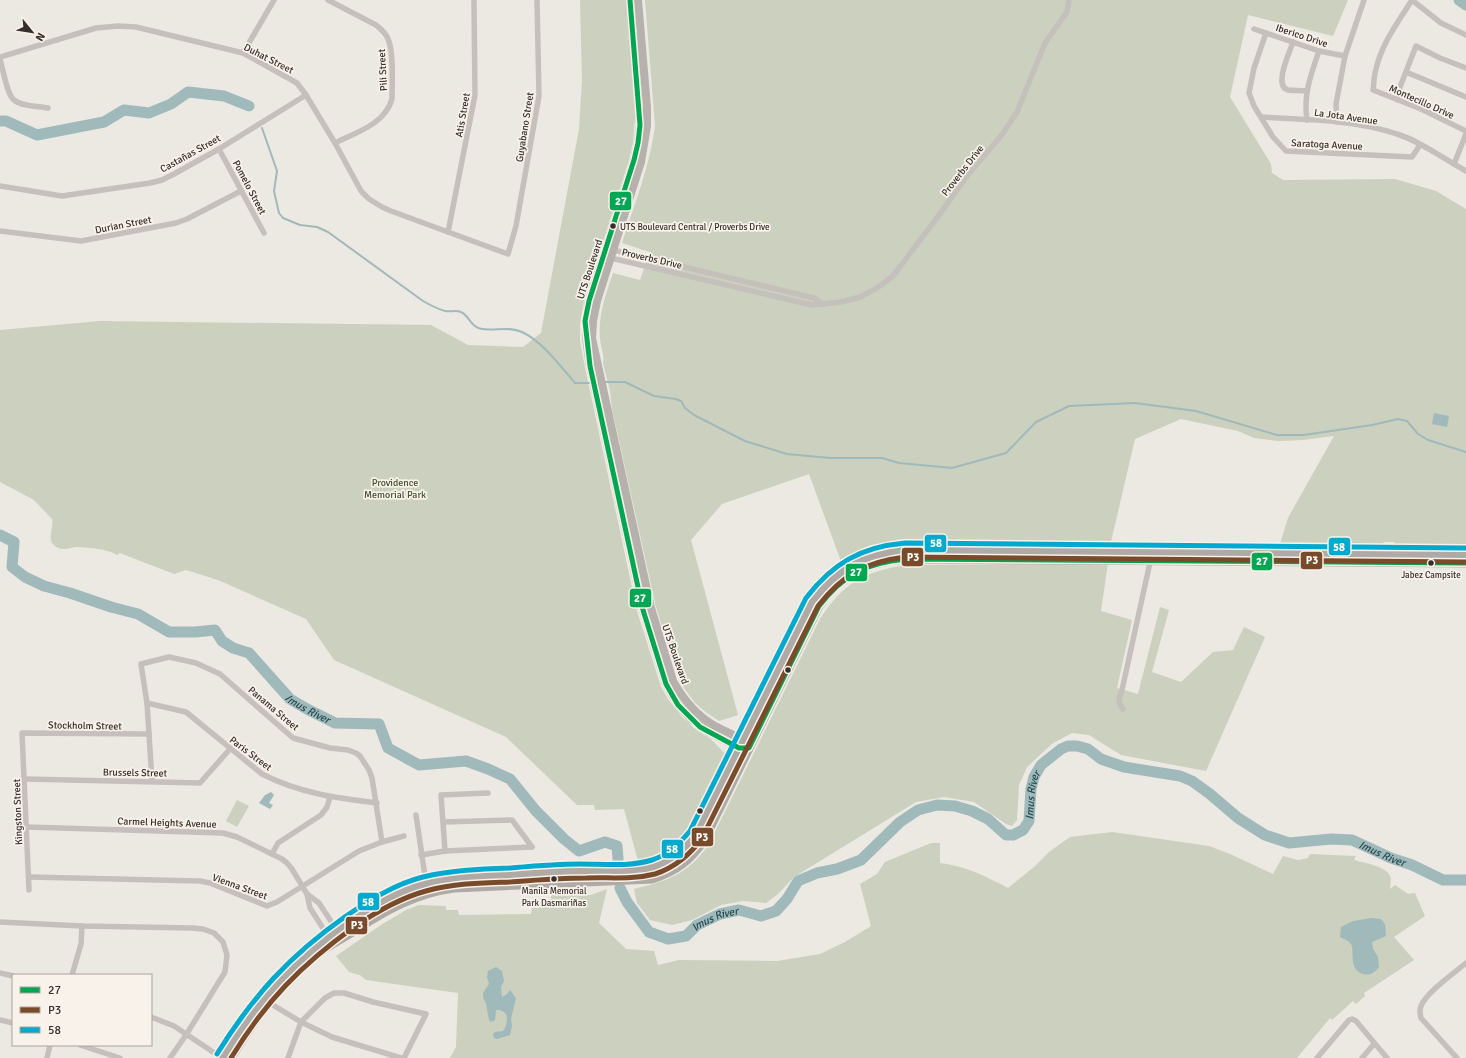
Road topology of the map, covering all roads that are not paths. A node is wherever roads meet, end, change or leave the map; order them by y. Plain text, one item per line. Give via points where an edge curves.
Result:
1 (274, 0) edge
2 (328, 0) edge
3 (474, 0) edge
4 (537, 0) edge
5 (630, 0) edge
6 (638, 0) edge
7 (1069, 0) edge
8 (1364, 0) edge
9 (1412, 0) edge
10 (1254, 29) dead end
11 (1266, 33) junction
12 (1466, 35) edge
13 (1293, 42) junction
14 (1319, 51) junction
15 (243, 53) junction
16 (1346, 56) junction
17 (0, 58) edge
18 (1466, 68) edge
19 (1406, 72) junction
20 (1307, 91) junction
21 (306, 95) junction
22 (1466, 97) edge
23 (1398, 100) junction
24 (48, 108) dead end
25 (1261, 116) junction
26 (1307, 120) junction
27 (1337, 122) junction
28 (1466, 132) edge
29 (335, 143) junction
30 (1420, 145) junction
31 (219, 148) junction
32 (1454, 164) junction
33 (1466, 171) edge
34 (0, 186) edge
35 (241, 191) junction
36 (0, 231) edge
37 (448, 232) junction
38 (264, 233) dead end
39 (610, 253) junction
40 (508, 254) joint
41 (1466, 555) edge
42 (1151, 557) junction
43 (1466, 563) edge
44 (147, 703) junction
45 (1123, 709) dead end
46 (22, 733) joint
47 (149, 734) junction
48 (740, 744) junction
49 (749, 748) junction
50 (230, 749) junction
51 (24, 779) junction
52 (152, 782) junction
53 (488, 793) dead end
54 (330, 797) junction
55 (377, 803) junction
56 (416, 815) dead end
57 (444, 822) junction
58 (27, 827) junction
59 (404, 836) dead end
60 (382, 842) junction
61 (445, 851) junction
62 (272, 854) junction
63 (421, 855) junction
64 (28, 877) junction
65 (426, 883) junction
66 (302, 886) junction
67 (29, 890) dead end
68 (307, 894) junction
69 (0, 922) edge
70 (82, 926) junction
71 (336, 930) junction
72 (342, 939) junction
73 (330, 940) junction
74 (1466, 963) edge
75 (0, 973) edge
76 (72, 974) edge
77 (12, 976) edge
78 (265, 1001) junction
79 (152, 1018) edge
80 (0, 1020) edge
81 (301, 1022) junction
82 (12, 1023) edge
83 (186, 1035) junction
84 (1374, 1044) junction
85 (50, 1046) edge
86 (83, 1046) edge
87 (47, 1058) edge
88 (120, 1058) edge
89 (170, 1058) edge
90 (222, 1058) edge
91 (230, 1058) edge
92 (288, 1058) edge
93 (403, 1058) edge
94 (1317, 1058) edge
95 (1362, 1058) edge
96 (1387, 1058) edge
97 (1457, 1058) edge

1 - 15 street
2 - 29 street, Pili Street via 376,25 388,40 391,52 390,106 376,123
3 - 37 street, Atis Street via 475,95
4 - 40 street, Guyabano Street via 539,96 516,226
5 - 39 main road, UTS Boulevard via 639,131
6 - 39 main road, UTS Boulevard via 647,126 641,162
7 - 39 street, Proverbs Drive via 1066,12 1046,43 1018,112 893,276 877,288 860,297 823,304 814,298
8 - 16 street
9 - 12 street via 1442,23
9 - 23 street, Montecillo Drive via 1386,42 1376,69 1373,90
10 - 11 street, Iberico Drive
11 - 13 street, Iberico Drive
11 - 25 street, Saratoga Avenue via 1248,92
13 - 14 street, Iberico Drive
13 - 20 street via 1280,79 1287,90
14 - 16 street, Iberico Drive
14 - 20 street via 1308,80
15 - 17 street, Duhat Street via 136,27 118,26 96,28
15 - 21 street, Duhat Street via 290,78
16 - 27 street via 1336,104
17 - 24 street via 10,95 14,100 23,105
18 - 19 street via 1416,46
19 - 22 street
19 - 23 street
20 - 26 street
21 - 29 street, Duhat Street
21 - 31 street, Castañas Street
23 - 28 street, Montecillo Drive
25 - 26 street, La Jota Avenue
25 - 30 street, Saratoga Avenue via 1273,137 1286,151 1412,157
26 - 27 street, La Jota Avenue
27 - 30 street, La Jota Avenue via 1368,126 1398,134
28 - 32 street
29 - 37 street, Duhat Street via 361,191 369,199 387,209
30 - 32 street, La Jota Avenue
31 - 34 street, Castañas Street via 174,174 150,183 62,196
31 - 35 street, Pomelo Street
32 - 33 street, La Jota Avenue
35 - 36 street, Durian Street via 176,223 81,241
35 - 38 street, Pomelo Street
37 - 40 street, Duhat Street
39 - 48 main road, UTS Boulevard via 589,301 586,339 594,365 643,610 666,684 675,701 692,720 709,732
41 - 42 highway
42 - 43 highway
42 - 45 street via 1118,699
42 - 48 highway via 905,550 878,554 856,562 830,580 812,602
42 - 49 highway via 906,559 881,562 860,569 835,586 819,606
44 - 47 street
44 - 50 street, Paris Street via 186,712
44 - 55 street, Panama Street via 141,664 169,657 196,663 220,674 293,738 348,750 360,756 369,770
46 - 47 street, Stockholm Street
46 - 51 street, Kingston Street
47 - 52 street
48 - 49 main road, UTS Boulevard
48 - 65 highway via 696,835 669,860 654,867 451,878
49 - 72 highway via 697,850 683,864 665,874 652,879 454,888 429,893 390,908
50 - 52 street, Brussels Street via 200,782
50 - 54 street, Paris Street via 262,774 274,780
51 - 52 street, Brussels Street
51 - 58 street, Kingston Street
53 - 57 street via 441,796
54 - 55 street, Paris Street
54 - 62 street via 321,815 278,843
55 - 60 street, Panama Street
56 - 63 street
57 - 61 street
57 - 61 street via 512,820 532,847
58 - 62 street, Carmel Heights Avenue via 223,833
58 - 64 street, Kingston Street
59 - 60 street, Vienna Street
60 - 66 street, Vienna Street via 359,851
61 - 63 street
62 - 66 street, Carmel Heights Avenue via 287,863
63 - 65 street
64 - 66 street, Vienna Street via 200,881 267,906
64 - 67 street, Kingston Street
65 - 71 highway via 393,895
66 - 68 street, Carmel Heights Avenue
68 - 71 street, Carmel Heights Avenue via 319,903
68 - 73 street, Carmel Heights Avenue via 310,908
69 - 70 street
70 - 76 street via 81,944
70 - 83 street via 203,929 214,933 223,942 227,955 225,972
71 - 72 street, Carmel Heights Avenue
71 - 73 highway
72 - 73 highway
73 - 78 highway via 294,965
74 - 97 street via 1427,996 1419,1012 1421,1018
75 - 77 street
78 - 81 street
78 - 90 highway via 246,1020
78 - 91 highway
79 - 83 street via 174,1026
80 - 82 street
81 - 92 street
81 - 93 street via 332,1037
81 - 93 street via 325,998 344,992 373,1002 426,1014
83 - 89 street
83 - 90 street
84 - 94 street via 1356,1022 1349,1020
84 - 95 street
84 - 96 street
85 - 87 street
86 - 88 street

